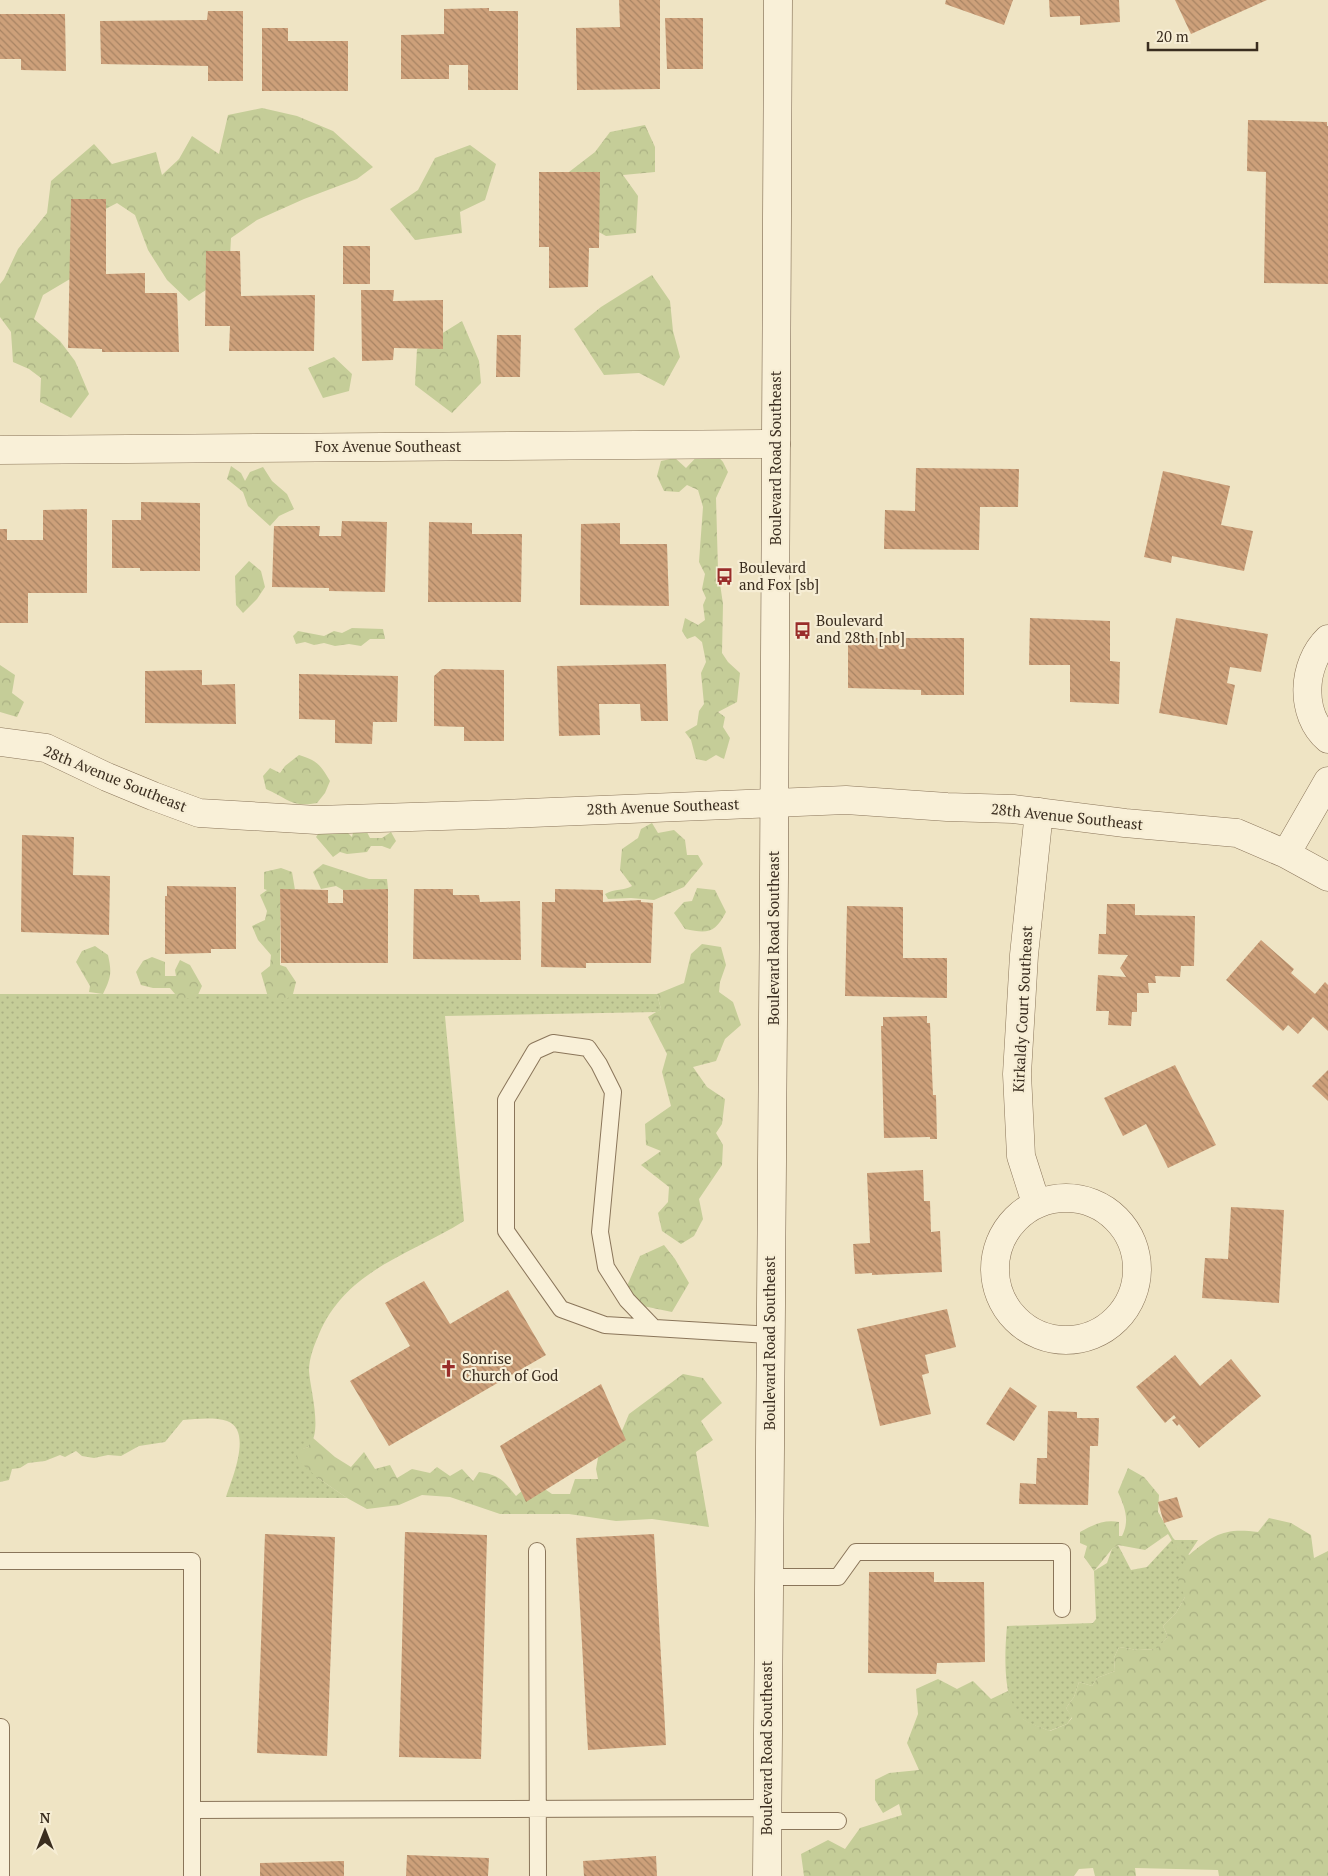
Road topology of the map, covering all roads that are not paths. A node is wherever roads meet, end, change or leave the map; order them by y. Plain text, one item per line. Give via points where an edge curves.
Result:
1 (778, 0) edge
2 (776, 444) junction
3 (0, 450) edge
4 (1328, 639) edge
5 (1328, 739) edge
6 (0, 742) edge
7 (1328, 781) edge
8 (774, 802) junction
9 (1039, 812) junction
10 (1286, 854) junction
11 (1328, 877) edge
12 (1036, 1203) junction
13 (654, 1328) junction
14 (770, 1335) junction
15 (537, 1551) dead end
16 (0, 1561) edge
17 (769, 1577) junction
18 (1062, 1609) dead end
19 (1, 1727) edge
20 (538, 1809) junction
21 (192, 1810) junction
22 (767, 1814) junction
23 (838, 1820) dead end
24 (1, 1876) edge
25 (192, 1876) edge
26 (538, 1876) edge
27 (766, 1876) edge

1 - 2 street, Boulevard Road Southeast
2 - 3 street, Fox Avenue Southeast
2 - 8 street, Boulevard Road Southeast
4 - 5 street via 1320,646 1310,668 1307,692 1312,716
6 - 8 street, 28th Avenue Southeast via 46,748 135,789 199,813 317,820
7 - 10 street
8 - 9 street, 28th Avenue Southeast via 846,800
8 - 14 street, Boulevard Road Southeast
9 - 10 street, 28th Avenue Southeast via 1237,834
9 - 12 street, Kirkaldy Court Southeast via 1024,955 1017,1074 1021,1156
10 - 11 street, 28th Avenue Southeast
12 - 12 street via 1017,1216 1003,1234 995,1256 994,1279 1001,1301 1015,1319 1041,1336 1079,1340 1101,1332 1120,1316 1132,1295 1138,1272 1134,1248 1124,1226 1106,1209 1084,1199 1059,1197
13 - 13 lane via 605,1325 561,1308 506,1232 506,1100 535,1051 553,1043 588,1048 613,1092 600,1232 606,1267 627,1300
13 - 14 lane
14 - 17 street, Boulevard Road Southeast
15 - 20 lane
16 - 21 lane via 192,1561
17 - 18 lane via 838,1577 856,1552 1062,1552
17 - 22 street, Boulevard Road Southeast
19 - 24 lane
20 - 21 lane
20 - 22 lane
20 - 26 lane
21 - 25 lane
22 - 23 lane
22 - 27 street, Boulevard Road Southeast

